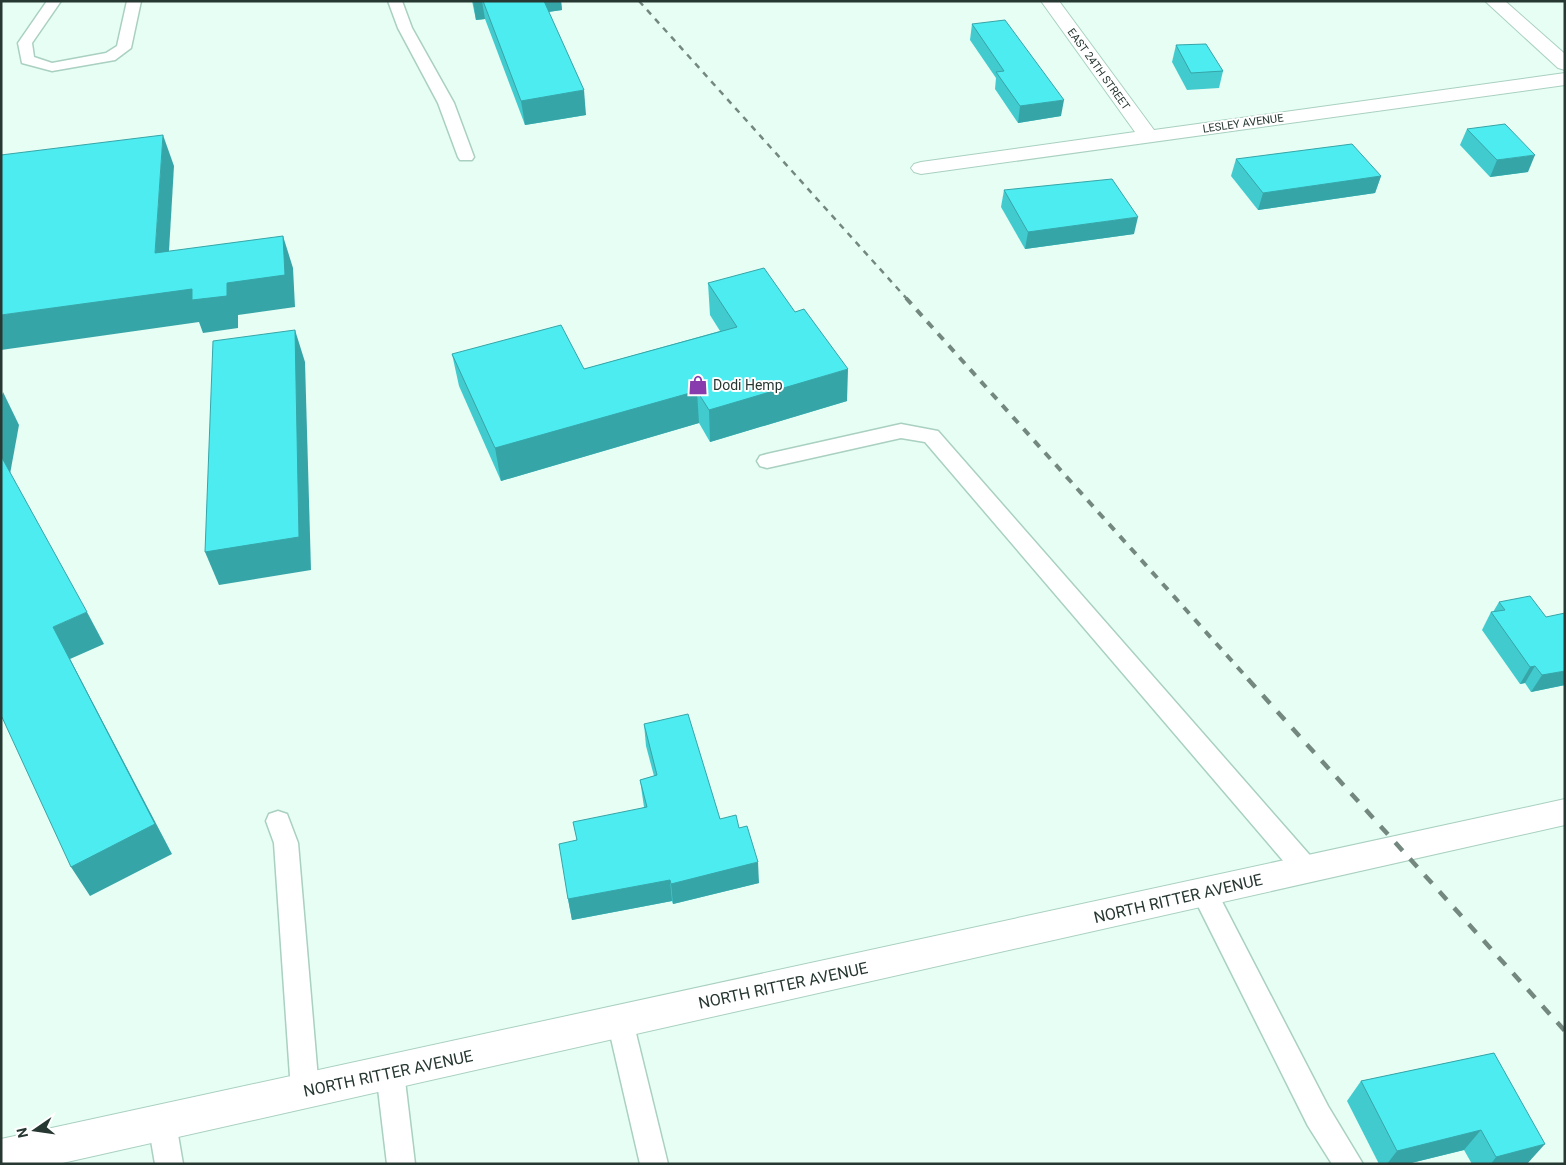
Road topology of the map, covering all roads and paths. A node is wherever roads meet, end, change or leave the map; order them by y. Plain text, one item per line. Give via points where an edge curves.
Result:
1 (54, 1) edge
2 (134, 1) edge
3 (395, 1) edge
4 (1050, 1) edge
5 (1494, 1) edge
6 (1565, 64) edge
7 (1565, 79) edge
8 (1149, 137) junction
9 (466, 157) dead end
10 (921, 168) dead end
11 (767, 460) dead end
12 (1565, 812) edge
13 (278, 821) dead end
14 (1306, 870) junction
15 (1204, 892) junction
16 (620, 1021) junction
17 (390, 1072) junction
18 (305, 1091) junction
19 (162, 1123) junction
20 (1, 1158) edge
21 (169, 1164) edge
22 (401, 1164) edge
23 (654, 1164) edge
24 (1349, 1164) edge

1 - 2 lane via 25,43 27,60 52,67 110,57 124,48
3 - 9 lane via 405,28 446,102
4 - 8 street, EAST 24TH STREET
5 - 6 street
7 - 8 street, LESLEY AVENUE
8 - 10 street, LESLEY AVENUE
11 - 14 lane via 901,431 931,436
12 - 14 street, NORTH RITTER AVENUE
13 - 18 lane via 286,843
14 - 15 street, NORTH RITTER AVENUE
15 - 16 street, NORTH RITTER AVENUE
15 - 24 lane via 1318,1116
16 - 17 street, NORTH RITTER AVENUE
16 - 23 lane
17 - 18 street, NORTH RITTER AVENUE
17 - 22 lane
18 - 19 street, NORTH RITTER AVENUE
19 - 20 street, NORTH RITTER AVENUE
19 - 21 lane

